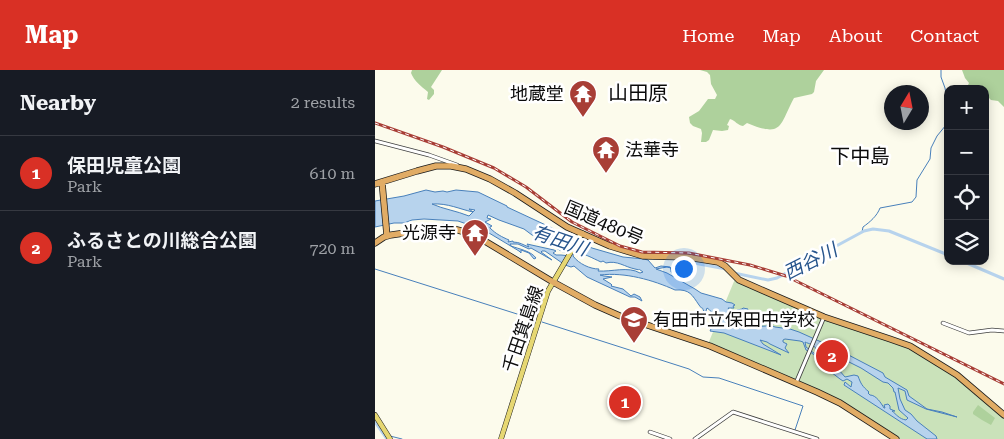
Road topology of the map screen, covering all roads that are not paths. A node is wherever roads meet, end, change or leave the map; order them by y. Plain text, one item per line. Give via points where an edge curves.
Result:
1 (375, 141) edge
2 (459, 167) junction
3 (382, 183) junction
4 (375, 184) edge
5 (582, 234) junction
6 (387, 235) junction
7 (375, 243) edge
8 (554, 281) junction
9 (824, 318) junction
10 (943, 323) dead end
11 (1004, 331) edge
12 (796, 382) junction
13 (1004, 414) edge
14 (375, 415) edge
15 (650, 432) dead end
16 (390, 439) edge
17 (501, 439) edge
18 (670, 439) edge
19 (695, 439) edge
20 (817, 439) edge
21 (896, 439) edge

1 - 2 street via 429,155
2 - 3 highway, 国道480号 via 436,166
2 - 5 highway, 国道480号 via 490,179
3 - 4 highway, 国道480号
3 - 6 highway
5 - 8 main road, 千田箕島線
5 - 9 highway, 国道480号 via 643,256 718,262 742,281
6 - 7 highway
6 - 8 highway via 446,227 462,230
8 - 12 highway via 612,313 709,345
8 - 17 main road, 千田箕島線 via 547,293
9 - 12 street
9 - 13 highway, 国道480号 via 914,348 957,375
10 - 11 street via 969,333
12 - 21 highway via 835,400
14 - 16 main road
15 - 18 street
19 - 20 street via 733,412

